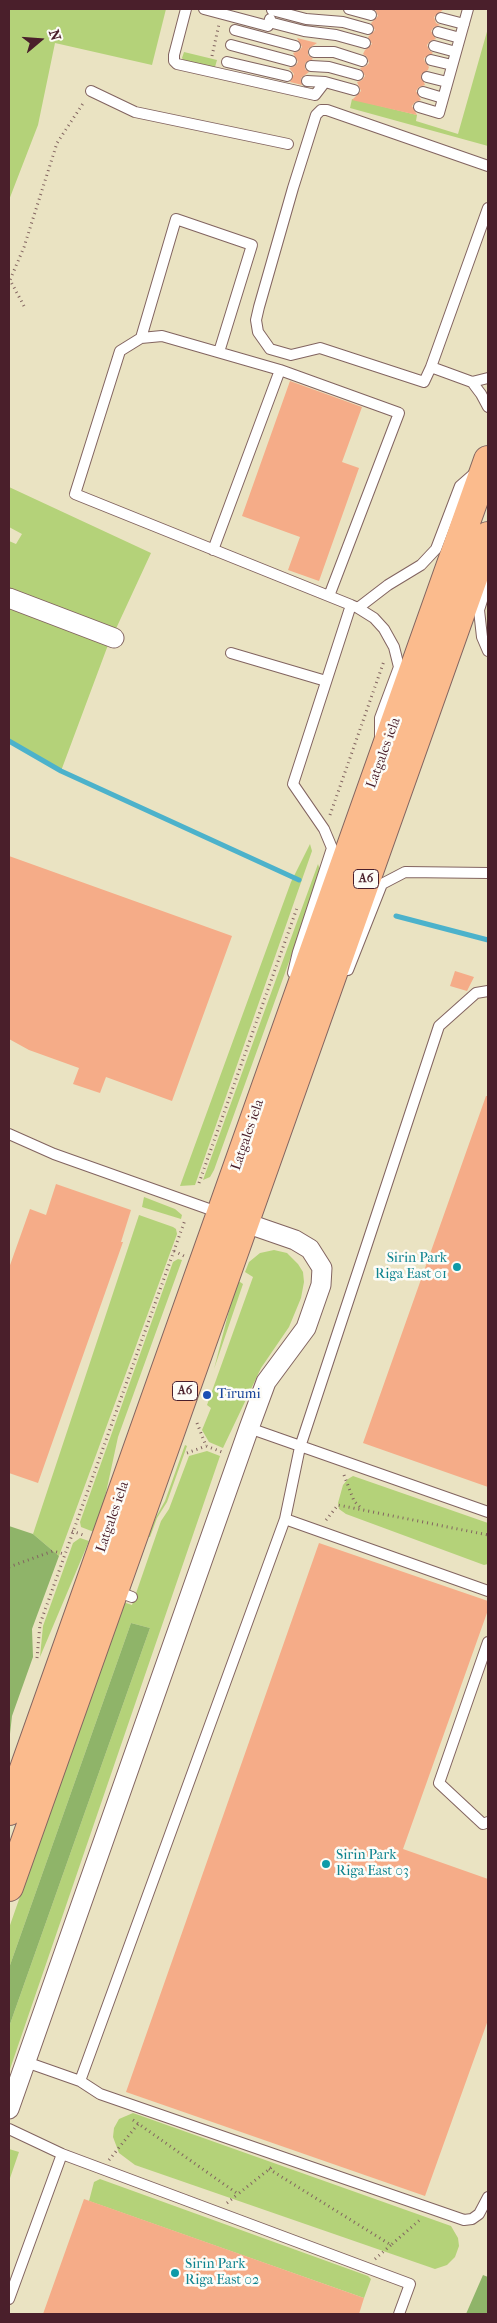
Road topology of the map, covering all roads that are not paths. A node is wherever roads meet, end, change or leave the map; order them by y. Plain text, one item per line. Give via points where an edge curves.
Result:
1 (186, 9) edge
2 (204, 9) edge
3 (348, 9) edge
4 (466, 9) edge
5 (272, 10) edge
6 (225, 12) edge
7 (371, 15) dead end
8 (239, 18) junction
9 (441, 18) dead end
10 (268, 24) junction
11 (464, 24) junction
12 (368, 29) dead end
13 (236, 30) junction
14 (438, 32) dead end
15 (460, 38) junction
16 (365, 43) dead end
17 (231, 45) junction
18 (294, 46) dead end
19 (434, 46) dead end
20 (314, 52) dead end
21 (456, 52) junction
22 (431, 60) dead end
23 (291, 61) dead end
24 (362, 61) dead end
25 (227, 62) junction
26 (452, 65) junction
27 (311, 66) dead end
28 (224, 75) junction
29 (358, 75) dead end
30 (287, 76) dead end
31 (427, 77) dead end
32 (307, 81) dead end
33 (325, 82) junction
34 (447, 82) junction
35 (91, 90) road end
36 (354, 90) dead end
37 (423, 92) dead end
38 (443, 98) junction
39 (419, 107) dead end
40 (288, 144) dead end
41 (488, 166) edge
42 (488, 208) edge
43 (141, 338) junction
44 (219, 352) junction
45 (431, 367) junction
46 (280, 370) junction
47 (488, 378) edge
48 (472, 382) junction
49 (488, 408) edge
50 (488, 460) edge
51 (488, 536) edge
52 (213, 550) junction
53 (488, 581) edge
54 (329, 596) junction
55 (9, 598) edge
56 (355, 606) junction
57 (114, 638) dead end
58 (488, 651) edge
59 (231, 653) dead end
60 (326, 681) junction
61 (379, 768) junction
62 (488, 873) edge
63 (344, 981) dead end
64 (488, 991) edge
65 (295, 1002) junction
66 (312, 1065) dead end
67 (289, 1094) junction
68 (9, 1134) edge
69 (231, 1217) junction
70 (249, 1428) junction
71 (300, 1448) junction
72 (488, 1512) edge
73 (285, 1519) junction
74 (488, 1591) edge
75 (488, 1642) edge
76 (9, 1811) edge
77 (487, 1825) edge
78 (9, 1887) edge
79 (26, 2062) junction
80 (80, 2081) junction
81 (9, 2110) edge
82 (9, 2129) edge
83 (62, 2154) junction
84 (488, 2197) edge
85 (9, 2299) edge
86 (399, 2314) edge

1 - 28 lane via 174,61
2 - 6 lane
3 - 7 lane
4 - 11 lane
5 - 10 lane
5 - 12 lane
6 - 8 lane
8 - 10 lane
8 - 13 lane
9 - 11 lane
10 - 16 lane
11 - 15 lane
13 - 17 lane
13 - 18 lane
14 - 15 lane
15 - 21 lane
17 - 23 lane
17 - 25 lane
19 - 21 lane
20 - 24 lane via 334,52
21 - 26 lane
22 - 26 lane
25 - 28 lane
25 - 30 lane
26 - 34 lane
27 - 29 lane
28 - 33 lane via 315,94
31 - 34 lane
32 - 33 lane
33 - 36 lane
34 - 38 lane
35 - 40 lane via 135,112
37 - 38 lane
38 - 39 lane via 439,113
41 - 45 lane via 321,110 316,115 293,188 259,307 258,332 270,349 291,355 320,348 424,382
42 - 45 lane
43 - 44 lane via 162,336
43 - 44 lane via 176,220 252,245
43 - 52 lane via 120,351 74,494
44 - 46 lane
45 - 48 lane
46 - 52 lane
46 - 54 lane via 399,413
47 - 48 lane
48 - 49 lane
50 - 56 lane via 460,486 436,549 421,565
50 - 61 highway, Latgales iela / A6
51 - 67 highway, Latgales iela / A6
52 - 54 lane
53 - 58 lane via 479,610 482,637
54 - 56 lane
55 - 57 street
56 - 60 lane
56 - 61 lane via 374,618 391,641 399,667 380,718
59 - 60 lane
60 - 65 lane via 293,784 324,829 332,848 298,952 292,980
61 - 65 highway, Latgales iela / A6
62 - 63 lane, A6 via 405,872 382,884
64 - 71 lane via 476,993 439,1026
65 - 69 highway, Latgales iela / A6
66 - 67 lane, Latgales iela / A6 via 305,1079
67 - 69 highway, Latgales iela / A6
68 - 69 lane via 54,1154
69 - 70 street via 295,1240 310,1249 322,1268 321,1285 306,1328 266,1382
69 - 76 highway, Latgales iela / A6
69 - 78 highway, Latgales iela / A6 via 123,1594
70 - 71 lane
70 - 79 street
71 - 72 lane
71 - 73 lane
73 - 74 lane
73 - 80 lane
75 - 77 lane via 439,1783
79 - 80 lane
79 - 81 street
80 - 84 lane via 100,2094 124,2103 464,2220 479,2214
82 - 83 lane
83 - 85 lane
83 - 86 lane via 410,2284

